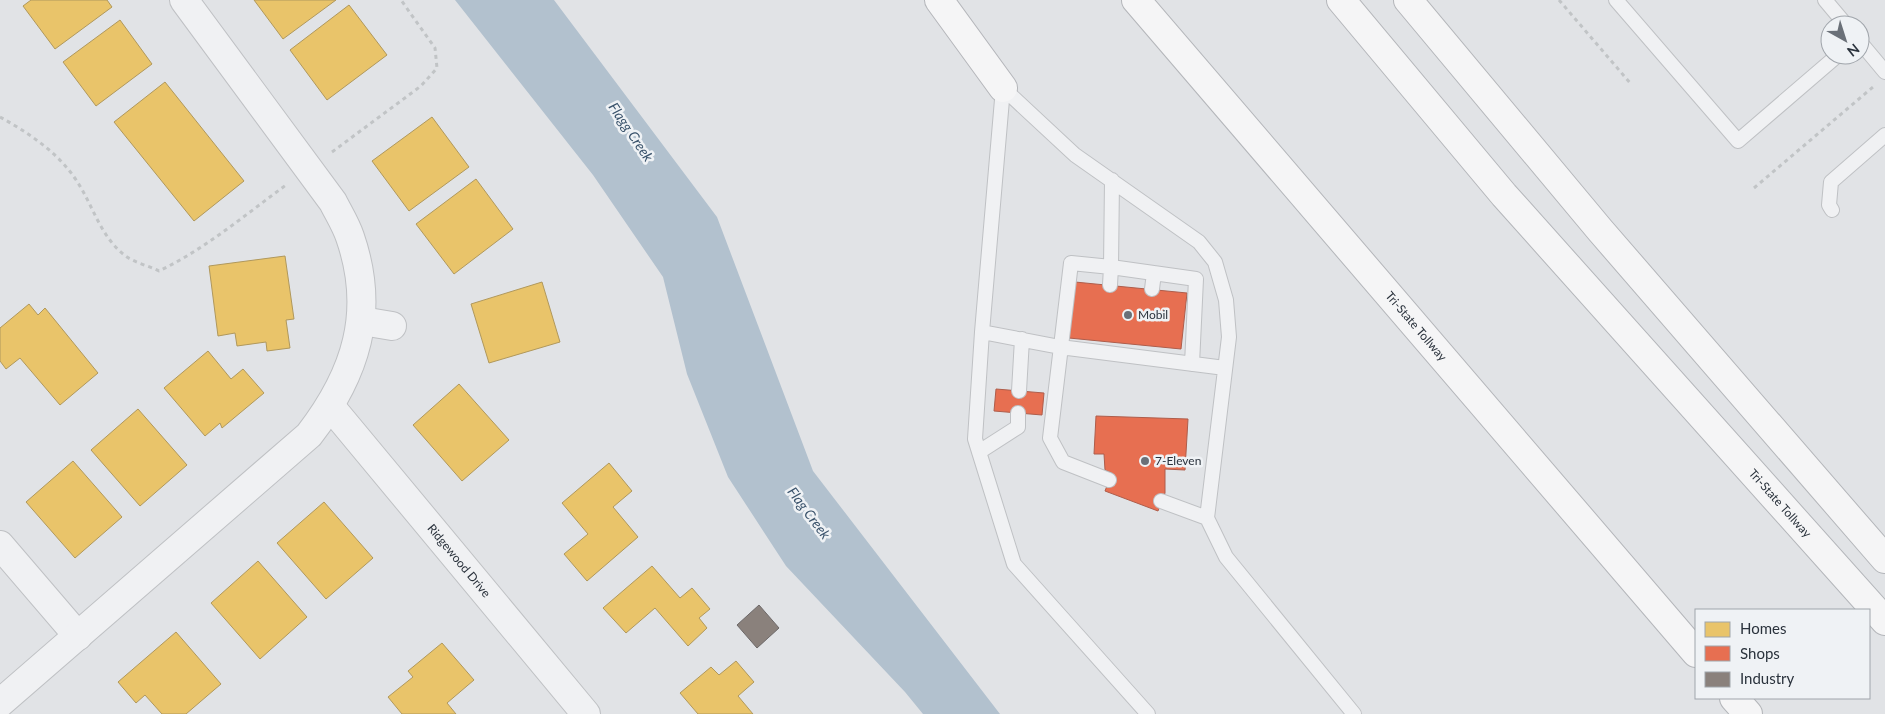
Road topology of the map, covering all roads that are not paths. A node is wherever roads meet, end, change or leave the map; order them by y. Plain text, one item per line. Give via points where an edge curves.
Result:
1 (184, 0) edge
2 (939, 0) edge
3 (1136, 0) edge
4 (1341, 0) edge
5 (1408, 0) edge
6 (1616, 0) edge
7 (1825, 0) edge
8 (1838, 15) edge
9 (1870, 58) edge
10 (1827, 65) edge
11 (1882, 77) edge
12 (1004, 88) junction
13 (1885, 135) edge
14 (1112, 180) junction
15 (1832, 210) dead end
16 (1111, 267) junction
17 (1154, 273) junction
18 (1110, 285) dead end
19 (1152, 289) dead end
20 (362, 321) junction
21 (392, 326) dead end
22 (982, 332) junction
23 (1022, 339) junction
24 (1060, 347) junction
25 (1192, 364) junction
26 (1225, 368) junction
27 (1019, 391) dead end
28 (331, 407) junction
29 (1018, 413) dead end
30 (979, 452) junction
31 (1109, 480) dead end
32 (1161, 501) dead end
33 (1206, 518) junction
34 (0, 545) edge
35 (1885, 559) edge
36 (1885, 621) edge
37 (78, 636) junction
38 (1695, 652) edge
39 (1735, 699) edge
40 (0, 703) edge
41 (586, 714) edge
42 (1148, 714) edge
43 (1354, 714) edge
44 (1748, 714) edge

1 - 20 street via 333,202 350,237 361,281
2 - 12 highway
3 - 38 highway, Tri-State Tollway
4 - 36 highway, Tri-State Tollway via 1504,195
5 - 35 highway via 1606,237
6 - 10 lane via 1738,142
7 - 8 lane
9 - 11 lane
12 - 14 lane via 1075,154
12 - 22 lane
13 - 15 lane via 1831,182 1829,205
14 - 16 lane
14 - 26 lane via 1199,242 1214,262 1224,288 1228,315
16 - 17 lane
16 - 18 lane
16 - 24 lane via 1071,263
17 - 19 lane
17 - 25 lane via 1196,279
20 - 21 street
20 - 28 street via 354,357
22 - 23 lane
22 - 30 lane via 975,439
23 - 24 lane
23 - 27 lane
24 - 25 lane via 1106,347 1146,352
24 - 31 lane via 1050,438 1063,462
25 - 26 lane
26 - 33 lane
28 - 37 street via 310,435 283,460
28 - 41 street, Ridgewood Drive
29 - 30 lane via 1018,428
30 - 42 lane via 1014,564
32 - 33 lane
33 - 43 lane via 1226,557
34 - 37 street
37 - 40 street
39 - 44 highway

